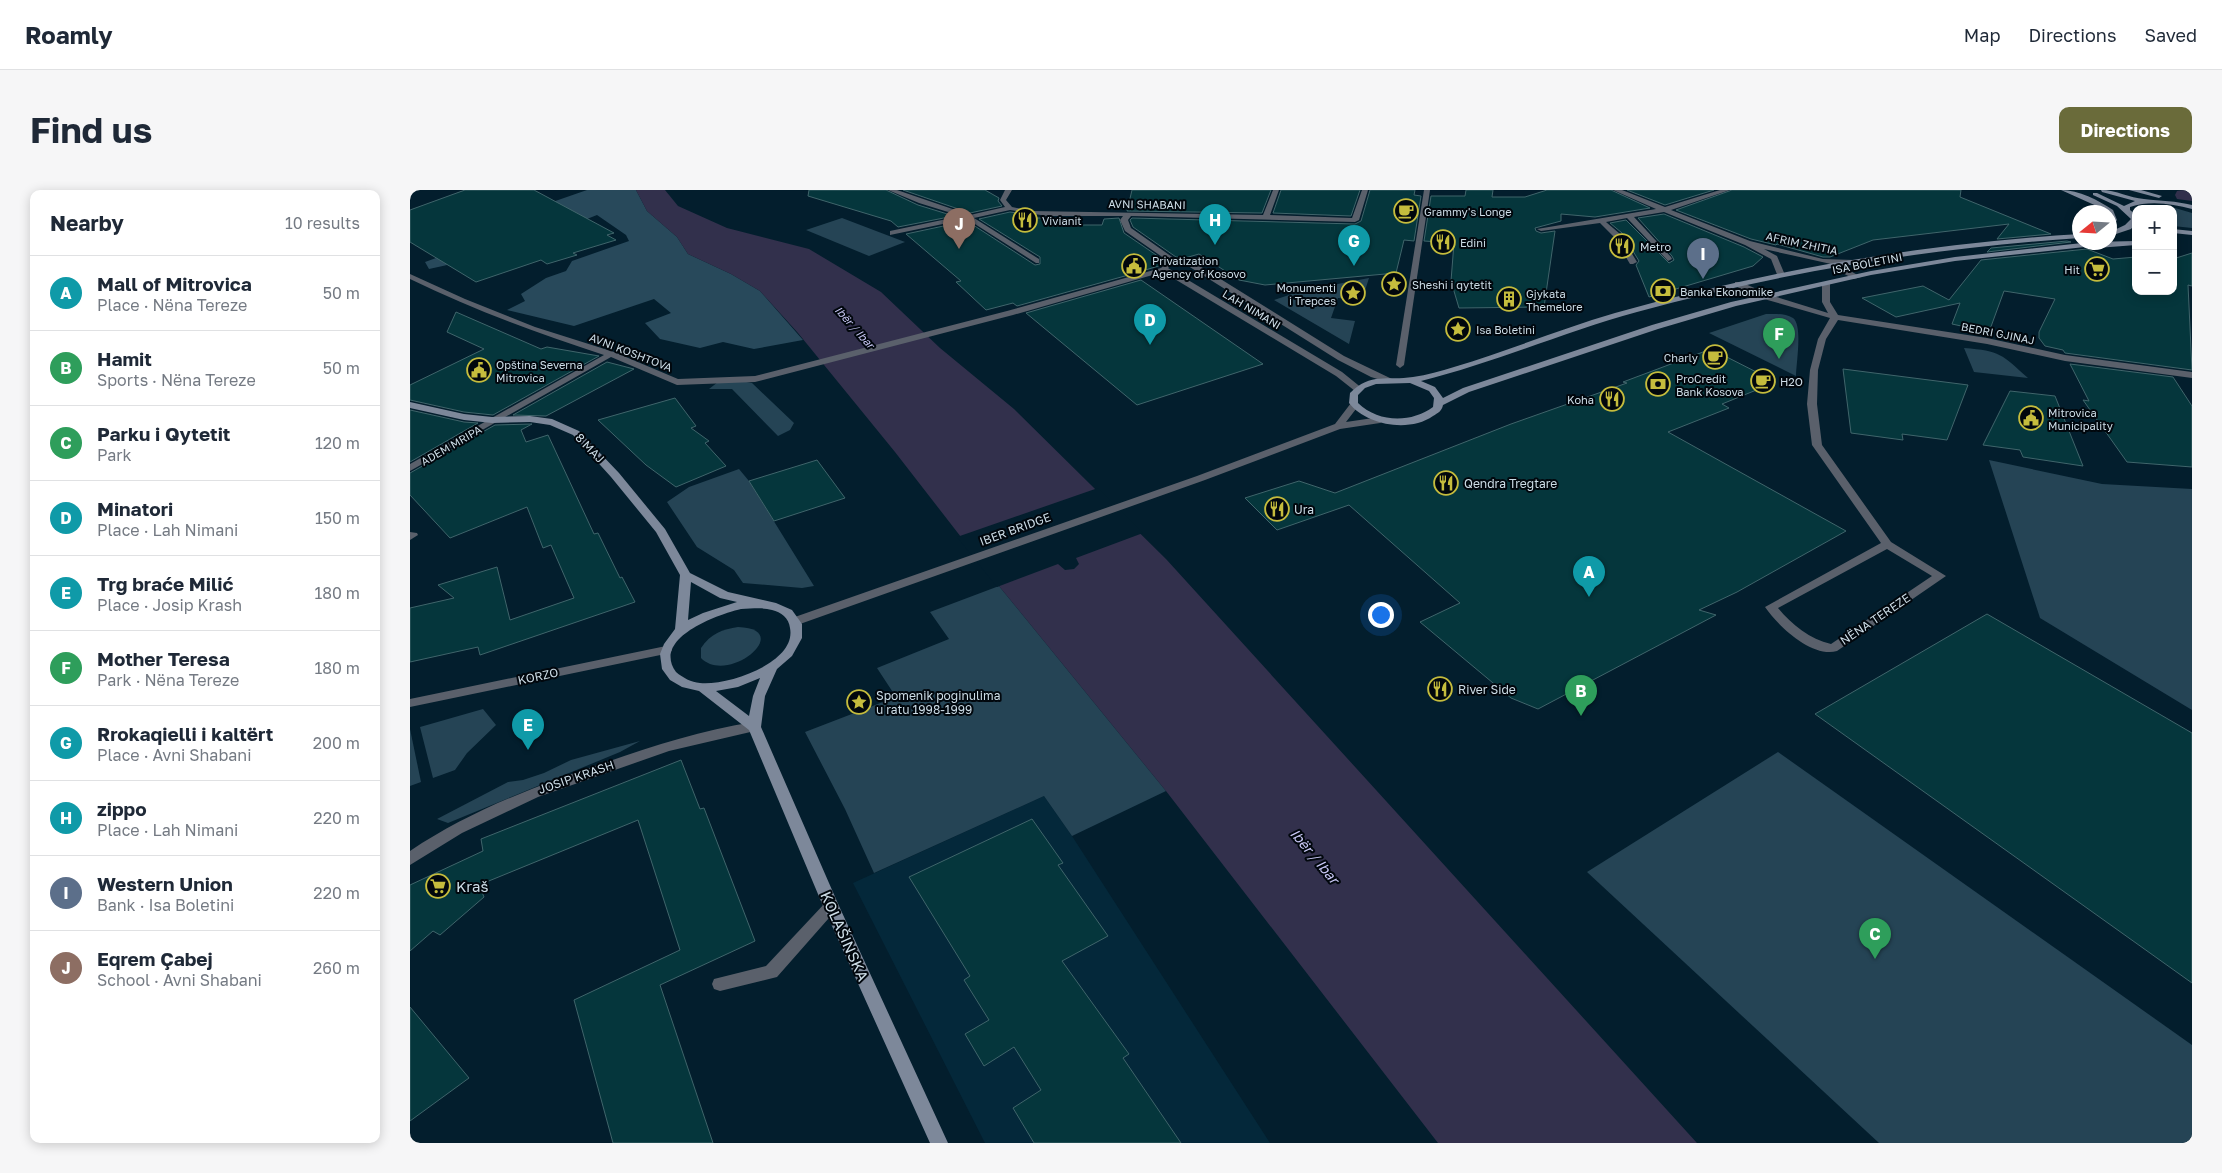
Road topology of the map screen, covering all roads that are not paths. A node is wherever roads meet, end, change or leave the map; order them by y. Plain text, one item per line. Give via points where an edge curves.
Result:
1 (891, 190) edge
2 (1009, 190) edge
3 (1276, 190) edge
4 (1365, 190) edge
5 (1427, 190) edge
6 (1616, 190) edge
7 (1727, 190) edge
8 (2064, 190) edge
9 (2084, 190) edge
10 (2101, 190) edge
11 (2132, 190) edge
12 (2155, 193) edge
13 (2145, 201) junction
14 (2192, 203) edge
15 (2101, 205) edge
16 (2192, 207) edge
17 (1010, 208) junction
18 (1666, 209) junction
19 (2126, 211) junction
20 (1128, 214) junction
21 (967, 216) junction
22 (1266, 216) junction
23 (1629, 216) junction
24 (2132, 216) edge
25 (1601, 221) junction
26 (2132, 222) edge
27 (1541, 229) dead end
28 (2117, 231) edge
29 (2177, 232) edge
30 (893, 233) dead end
31 (2192, 233) edge
32 (2072, 236) edge
33 (2132, 239) edge
34 (2192, 239) edge
35 (2183, 240) dead end
36 (2117, 241) edge
37 (1748, 243) junction
38 (2132, 243) edge
39 (2117, 244) edge
40 (2072, 248) edge
41 (1668, 258) dead end
42 (1036, 261) dead end
43 (1173, 261) junction
44 (1633, 262) dead end
45 (1851, 262) junction
46 (1834, 265) junction
47 (1164, 269) junction
48 (1781, 275) junction
49 (410, 276) edge
50 (1857, 277) junction
51 (1738, 284) junction
52 (1826, 284) junction
53 (1764, 297) junction
54 (1835, 317) junction
55 (611, 354) junction
56 (1400, 365) dead end
57 (2192, 375) edge
58 (1387, 379) junction
59 (1411, 380) junction
60 (1358, 389) junction
61 (1440, 403) junction
62 (410, 405) edge
63 (1354, 405) junction
64 (492, 420) junction
65 (1380, 420) junction
66 (1338, 426) junction
67 (410, 468) edge
68 (1887, 544) junction
69 (686, 575) junction
70 (762, 605) junction
71 (796, 621) junction
72 (681, 631) junction
73 (666, 650) junction
74 (771, 668) junction
75 (702, 687) junction
76 (410, 703) edge
77 (754, 727) junction
78 (410, 859) edge
79 (831, 906) junction
80 (720, 984) dead end
81 (939, 1143) edge

1 - 21 street, AVNI SHABANI
2 - 17 street via 1003,200
3 - 22 street
4 - 22 street, AVNI SHABANI via 1355,220
5 - 56 street
6 - 18 street, AFRIM ZHITIA
7 - 18 street
8 - 15 street
9 - 19 street via 2110,200
10 - 13 street
11 - 12 street
12 - 14 street
13 - 16 street
13 - 19 street via 2127,206
17 - 20 street, AVNI SHABANI via 1034,212
17 - 21 street, AVNI SHABANI
18 - 23 street
18 - 37 street, AFRIM ZHITIA
19 - 24 street
20 - 22 street, AVNI SHABANI
20 - 43 street, LAH NIMANI via 1124,220 1128,229
21 - 30 street, AVNI SHABANI
21 - 42 street, AVNI SHABANI
23 - 25 street
23 - 41 street
25 - 27 street
25 - 44 street via 1617,236
26 - 28 street
29 - 31 street
32 - 45 street, ISA BOLETINI
33 - 36 street, ISA BOLETINI
34 - 35 street
37 - 45 street, AFRIM ZHITIA via 1822,261
37 - 48 street, AFRIM ZHITIA via 1774,258
38 - 39 street
40 - 50 street, ISA BOLETINI via 1955,259
43 - 47 street
43 - 58 street, LAH NIMANI via 1187,262 1341,358
45 - 46 street, ISA BOLETINI
46 - 48 street, ISA BOLETINI
46 - 50 street
47 - 55 street, AVNI KOSHTOVA via 970,324 755,379 677,382
47 - 60 street, LAH NIMANI via 1339,374
48 - 51 street, ISA BOLETINI
49 - 55 street, AVNI KOSHTOVA via 532,329
50 - 52 street, ISA BOLETINI
51 - 53 street
51 - 59 street, ISA BOLETINI via 1567,331 1441,374
52 - 53 street, ISA BOLETINI
52 - 54 street via 1826,302
53 - 54 street via 1804,311
53 - 61 street, ISA BOLETINI via 1566,356 1466,390
54 - 57 street, BEDRI GJINAJ via 2066,358
54 - 68 street, NËNA TEREZE via 1822,339 1814,370 1812,404 1818,445
55 - 64 street, ADEM MRIPA
58 - 59 street
58 - 60 street via 1370,382
59 - 61 street via 1432,389
60 - 63 street via 1353,396
61 - 65 street, ISA BOLETINI via 1434,412 1420,419
62 - 64 street, 8 MAJ
63 - 65 street
63 - 66 street
64 - 67 street, ADEM MRIPA
64 - 69 street, 8 MAJ via 552,422 576,433 661,531
65 - 66 street
66 - 71 street, IBER BRIDGE via 1202,478
68 - 68 street, NËNA TEREZE via 1940,576 1832,648 1806,639 1771,607
69 - 70 street via 724,595
69 - 72 street
70 - 71 street via 784,610
70 - 72 street via 719,610
71 - 74 street via 797,639 787,654
72 - 73 street
73 - 75 street via 664,661 667,670 687,684
73 - 76 street, KORZO
74 - 75 street via 738,683
74 - 77 street via 759,696
75 - 77 street, KOLAŠINSKA
77 - 78 street, JOSIP KRASH via 716,732 680,742 555,784 451,830
77 - 79 street, KOLAŠINSKA
79 - 80 street via 771,972
79 - 81 street, KOLAŠINSKA

